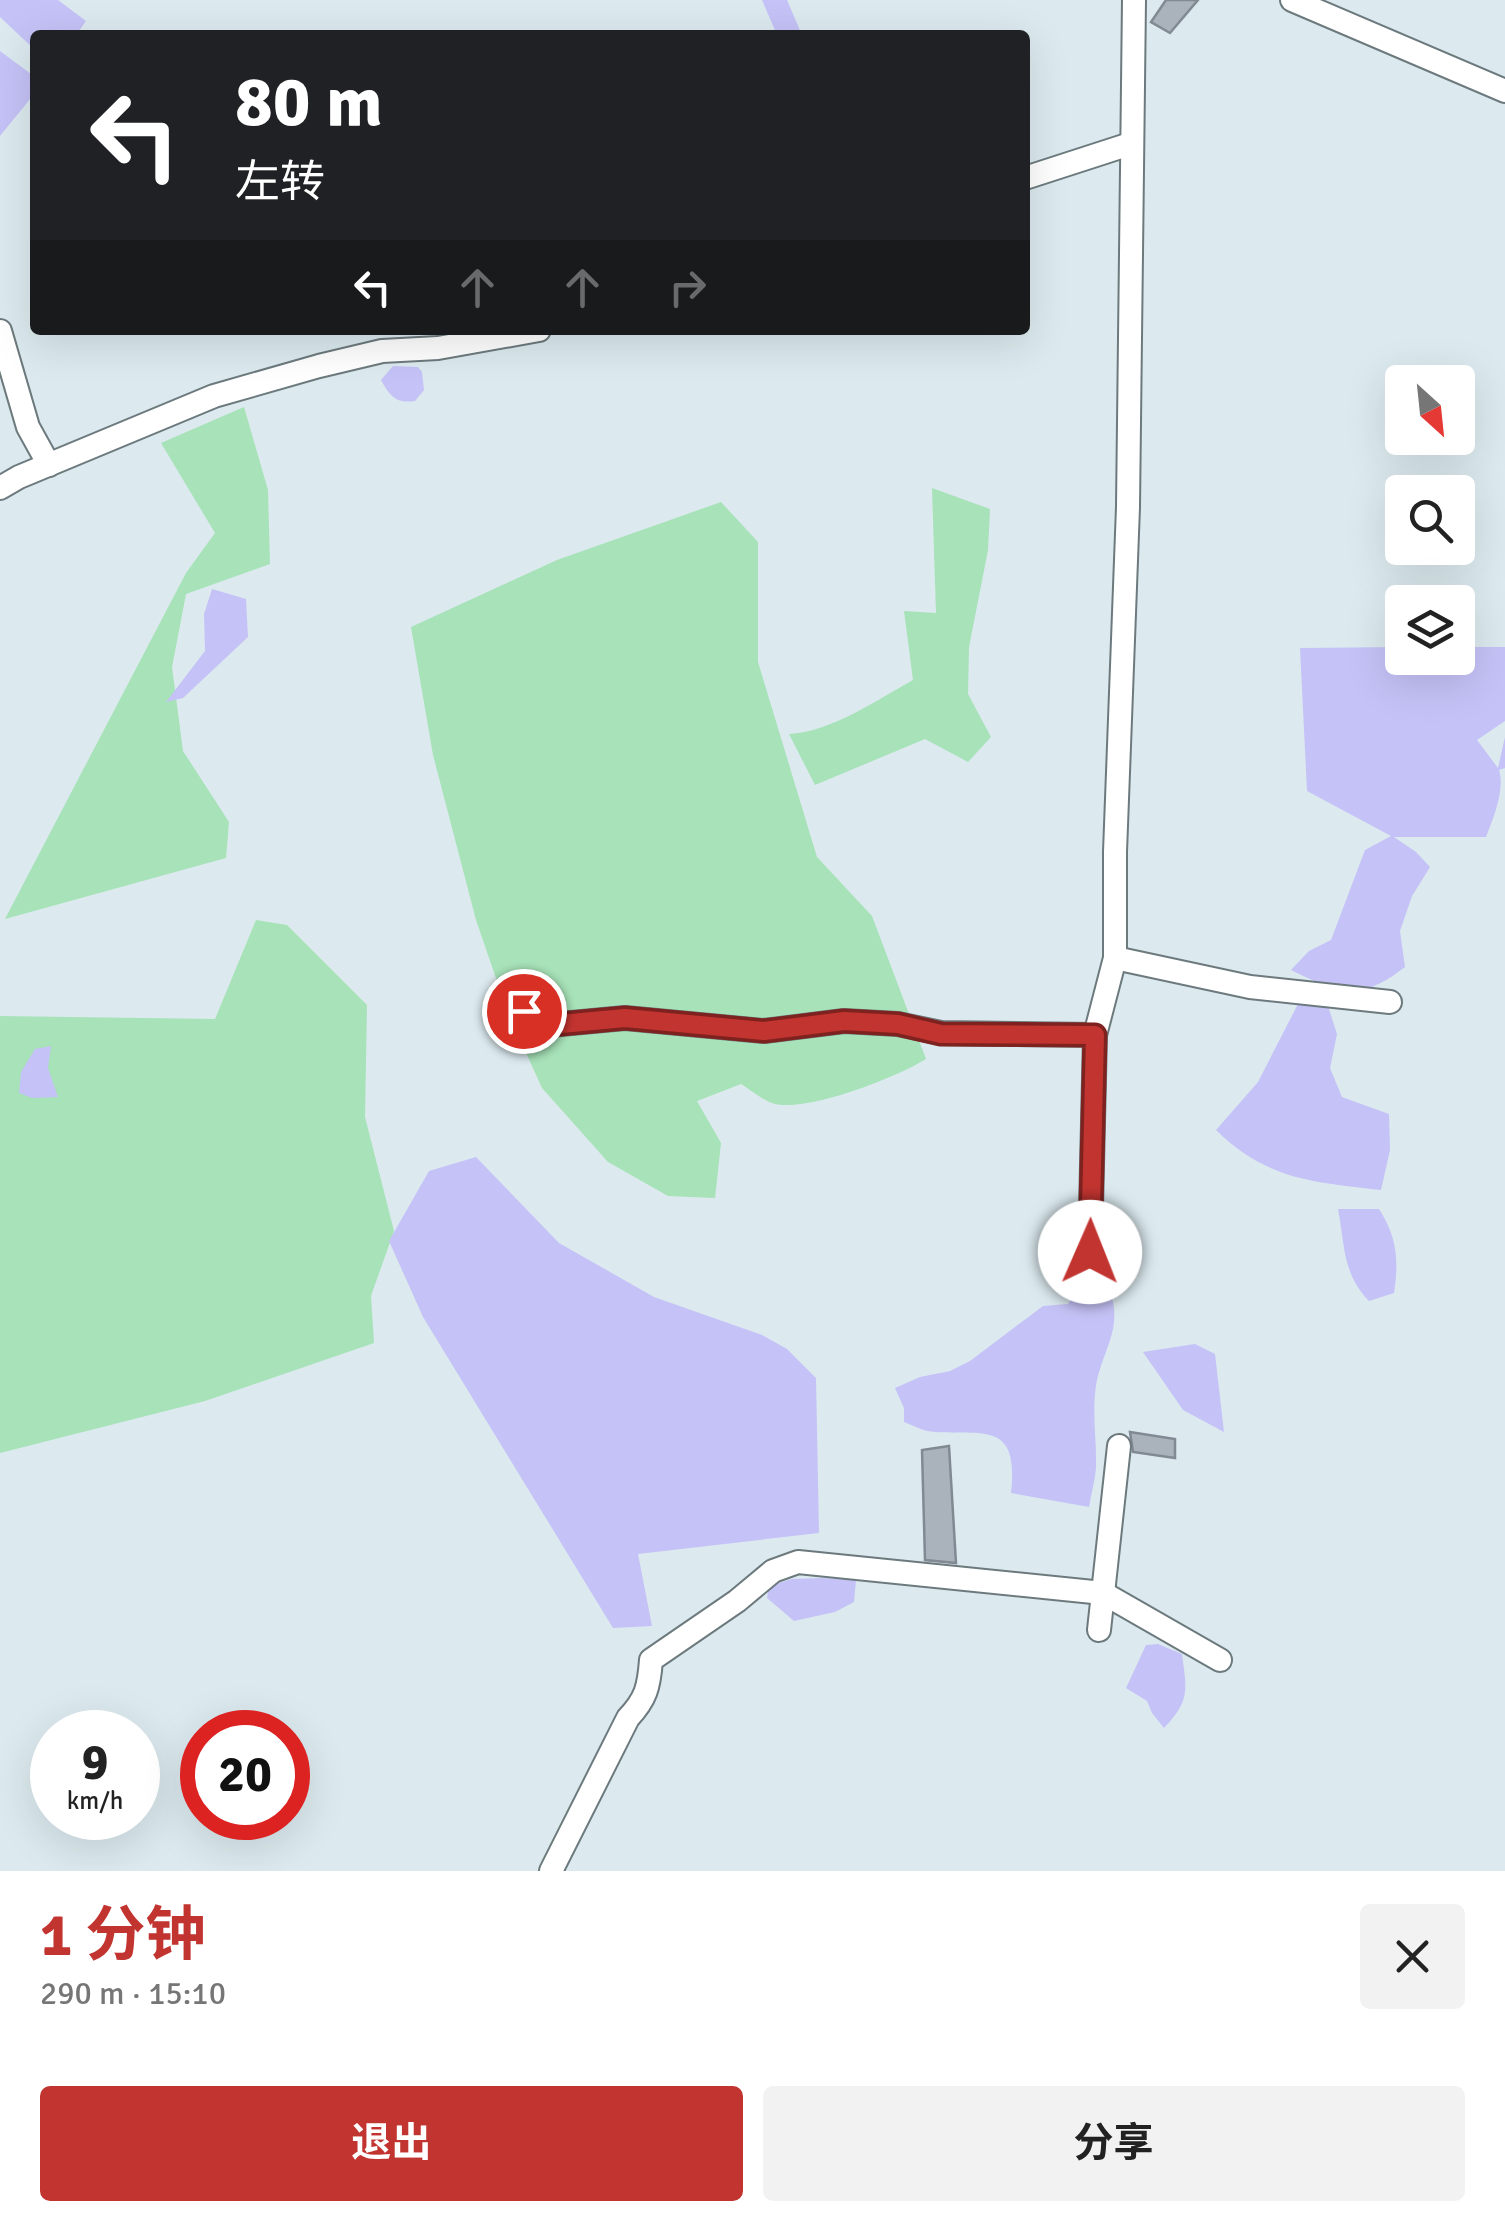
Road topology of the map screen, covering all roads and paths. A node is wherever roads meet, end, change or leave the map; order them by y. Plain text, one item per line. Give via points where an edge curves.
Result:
1 (1134, 0) edge
2 (1292, 0) edge
3 (1505, 92) edge
4 (1130, 144) junction
5 (1030, 176) edge
6 (0, 331) edge
7 (512, 335) edge
8 (48, 465) junction
9 (0, 488) edge
10 (1115, 958) junction
11 (1390, 1002) dead end
12 (524, 1011) dead end
13 (1095, 1035) junction
14 (1090, 1252) dead end
15 (1119, 1446) dead end
16 (1103, 1593) junction
17 (1099, 1630) dead end
18 (1220, 1660) dead end
19 (551, 1871) edge

1 - 4 street
2 - 3 street
4 - 5 street
4 - 10 street
6 - 8 street via 28,428
7 - 8 street via 319,366 214,396
8 - 9 street
10 - 11 street via 1250,987
10 - 13 street
12 - 13 street via 539,1026 625,1018 764,1031 844,1021 941,1034
13 - 14 street
15 - 16 street
16 - 17 street
16 - 18 street
16 - 19 street via 838,1564 798,1562 772,1571 650,1660 649,1690 628,1718

